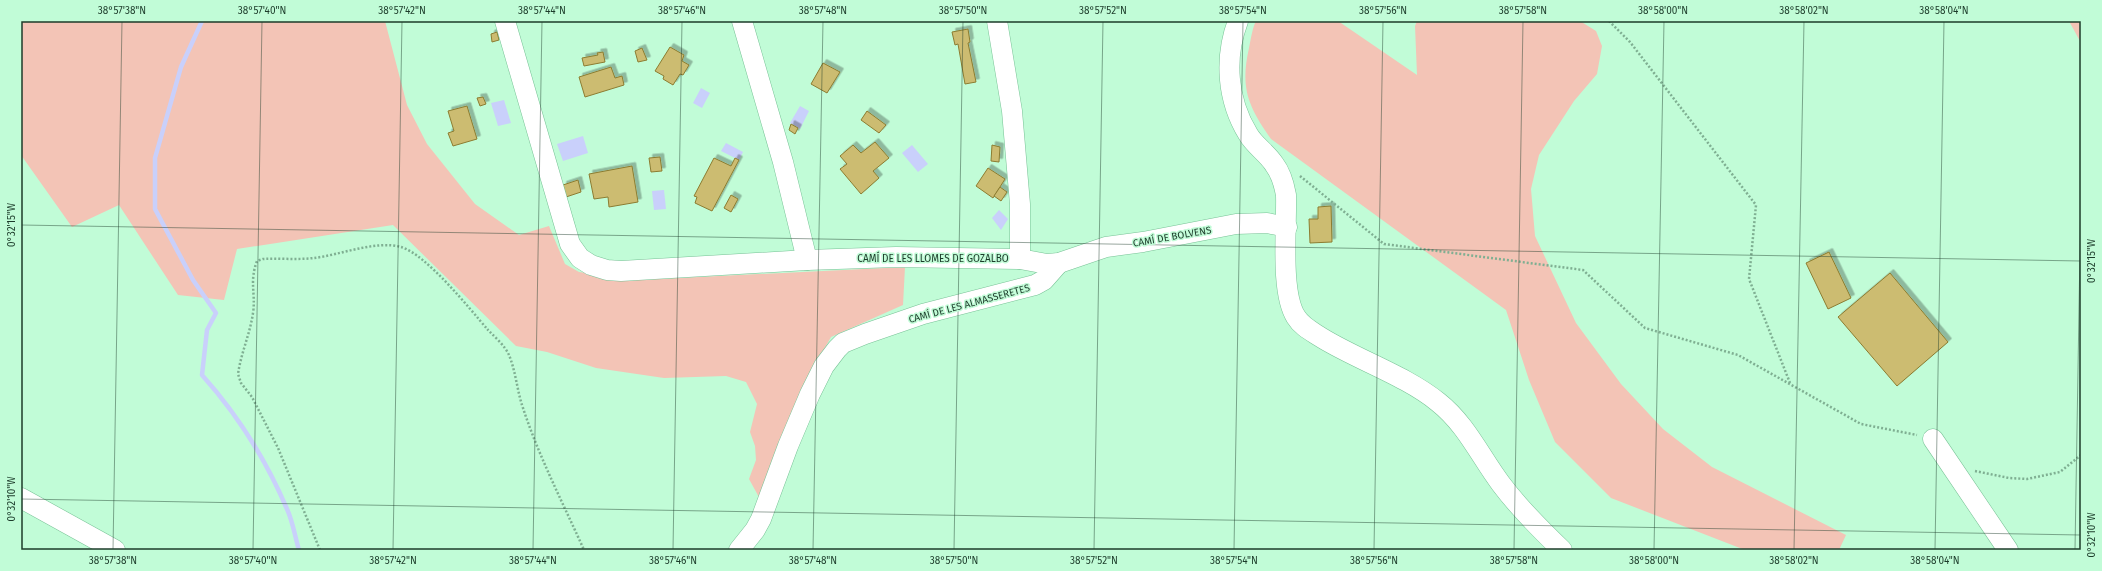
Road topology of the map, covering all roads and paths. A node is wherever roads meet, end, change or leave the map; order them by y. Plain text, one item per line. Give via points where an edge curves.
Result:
1 (505, 21) edge
2 (742, 21) edge
3 (997, 21) edge
4 (1238, 21) edge
5 (1609, 21) edge
6 (1298, 175) dead end
7 (1287, 227) junction
8 (1020, 258) junction
9 (807, 260) junction
10 (1059, 263) junction
11 (1790, 384) junction
12 (1933, 439) joint
13 (2081, 455) edge
14 (1957, 474) junction
15 (21, 498) edge
16 (115, 550) edge
17 (320, 550) edge
18 (584, 550) edge
19 (740, 550) edge
20 (1562, 550) edge
21 (2008, 550) edge

1 - 9 street, CAMÍ DE LES LLOMES DE GOZALBO via 570,244 580,258 598,268 621,271
2 - 9 street via 784,162
3 - 8 street via 1012,112 1020,204
4 - 7 street via 1232,36 1229,67 1231,93 1248,135 1279,172 1286,195
5 - 11 path via 1630,42 1756,205 1749,279
6 - 11 path via 1384,244 1583,270 1645,328 1738,355
7 - 10 street, CAMÍ DE BOLVENS via 1266,223 1236,224 1106,247
7 - 20 street via 1288,298 1297,319 1332,344 1438,402 1469,435 1500,483 1533,523
8 - 9 street, CAMÍ DE LES LLOMES DE GOZALBO via 896,257
8 - 10 street, CAMÍ DE LES LLOMES DE GOZALBO via 1047,264
10 - 19 street, CAMÍ DE LES ALMASSERETES via 1044,280 1035,285 923,314 865,334 837,349 824,366 810,394 761,519
11 - 12 path via 1861,424
12 - 14 street
13 - 14 path via 2060,472 2027,479 2009,478 1981,471
14 - 21 street
15 - 16 street
17 - 18 path via 278,448 238,374 253,314 253,270 257,261 263,258 312,258 372,246 389,246 402,247 416,256 454,289 508,354 523,408 544,462

